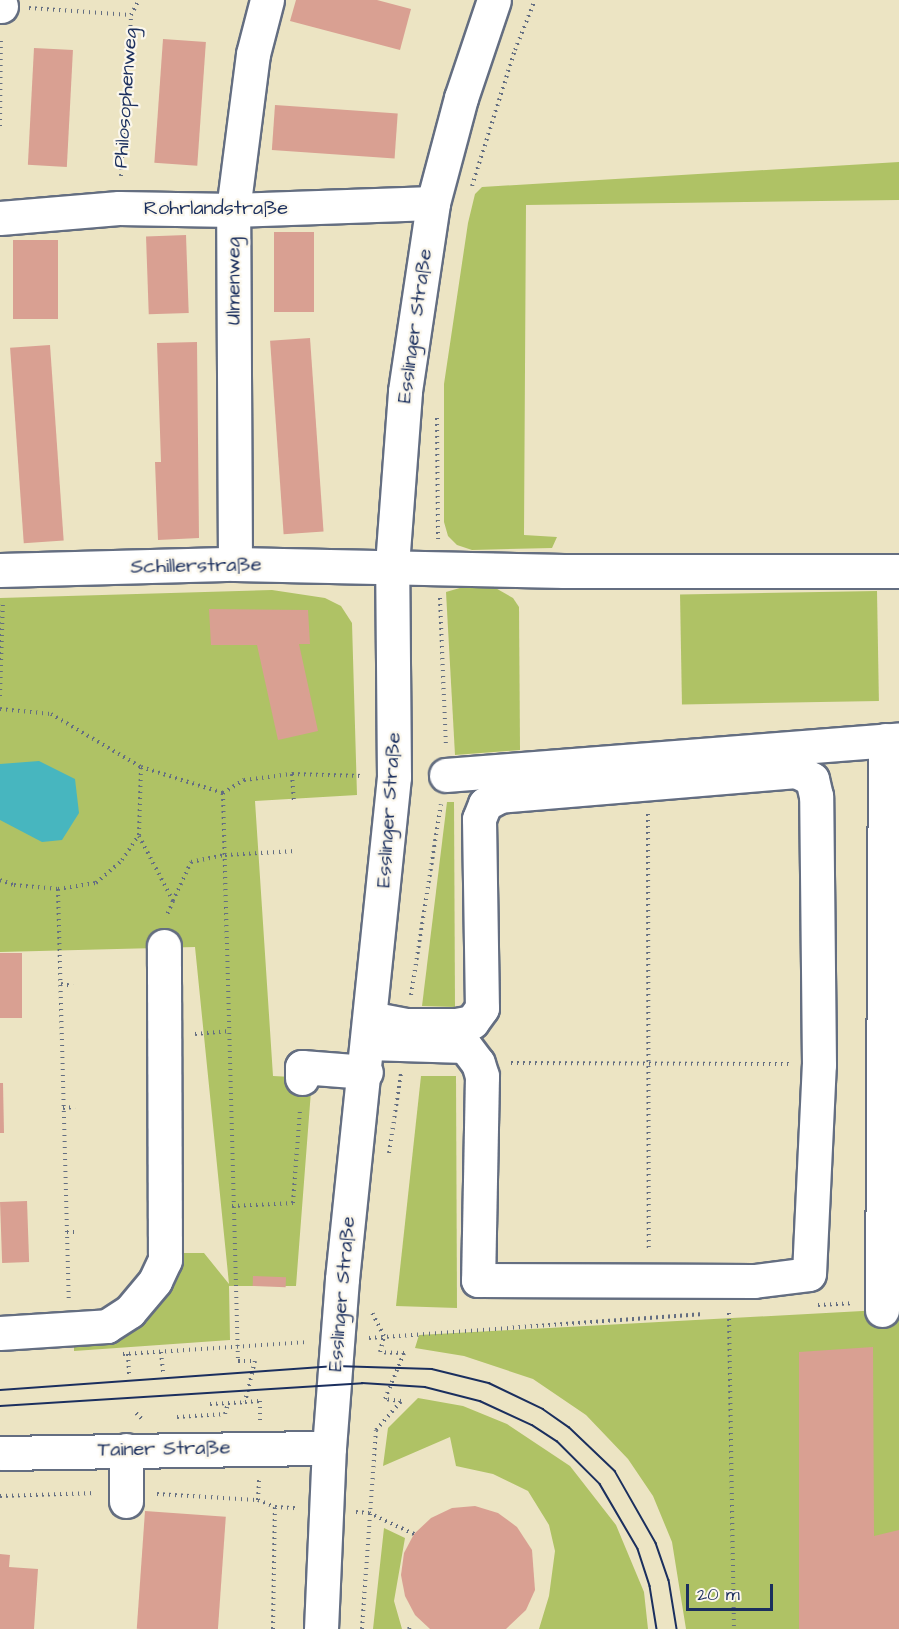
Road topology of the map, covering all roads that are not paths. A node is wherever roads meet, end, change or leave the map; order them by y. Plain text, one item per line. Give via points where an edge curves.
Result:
1 (267, 0) edge
2 (494, 0) edge
3 (433, 203) junction
4 (233, 210) junction
5 (0, 218) edge
6 (235, 564) junction
7 (392, 565) junction
8 (2, 570) edge
9 (899, 571) edge
10 (892, 740) edge
11 (446, 775) road end
12 (164, 946) road end
13 (405, 1034) junction
14 (368, 1044) junction
15 (302, 1078) road end
16 (882, 1310) dead end
17 (0, 1333) edge
18 (329, 1448) junction
19 (126, 1450) junction
20 (0, 1453) edge
21 (126, 1501) dead end
22 (321, 1629) edge

1 - 4 street, Ulmenweg via 254,54
2 - 3 street, Esslinger Straße via 461,98
3 - 4 street, Rohrlandstraße
3 - 7 street, Esslinger Straße via 405,391
4 - 5 street, Rohrlandstraße via 119,208
4 - 6 street, Ulmenweg
6 - 7 street, Schillerstraße
6 - 8 street, Schillerstraße
7 - 9 street, Schillerstraße via 564,571
7 - 14 street, Esslinger Straße via 394,777
10 - 11 street
10 - 16 street
12 - 17 street via 165,1260 155,1281 130,1311 106,1326
13 - 13 street via 465,1046 482,1076 478,1280 754,1281 809,1274 819,1065 816,796 812,779 796,771 520,792 485,804 479,819 482,1008 472,1022
13 - 14 street
14 - 15 street via 302,1068
14 - 18 street, Esslinger Straße
18 - 19 street, Tainer Straße
18 - 22 street, Esslinger Straße
19 - 20 street, Tainer Straße
19 - 21 street

